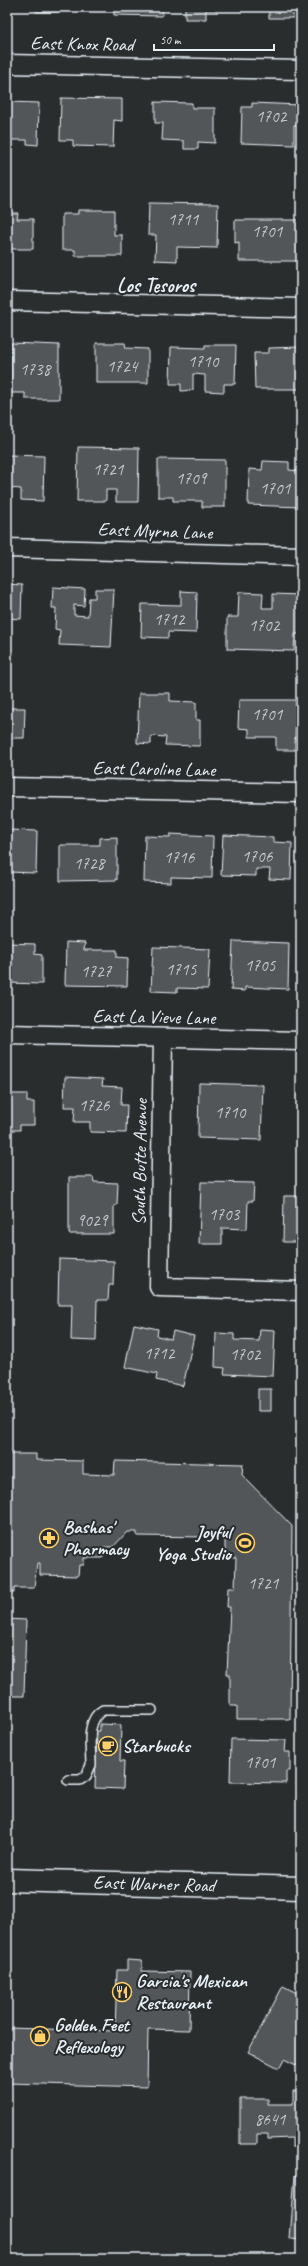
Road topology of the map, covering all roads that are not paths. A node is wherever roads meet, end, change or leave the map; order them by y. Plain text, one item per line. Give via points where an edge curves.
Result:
1 (7, 64) edge
2 (301, 70) edge
3 (7, 301) edge
4 (301, 308) edge
5 (7, 548) edge
6 (301, 556) edge
7 (7, 787) edge
8 (301, 793) edge
9 (7, 1034) edge
10 (163, 1038) junction
11 (301, 1041) edge
12 (301, 1291) edge
13 (152, 1710) dead end
14 (68, 1780) dead end
15 (7, 1880) edge
16 (301, 1888) edge

1 - 2 street, East Knox Road
3 - 4 street
5 - 6 street, East Myrna Lane
7 - 8 street, East Caroline Lane
9 - 10 street, East La Vieve Lane
10 - 11 street, East La Vieve Lane
10 - 12 street, South Butte Avenue via 159,1287
13 - 14 lane via 98,1712 93,1719 89,1771 80,1780
15 - 16 main road, East Warner Road

